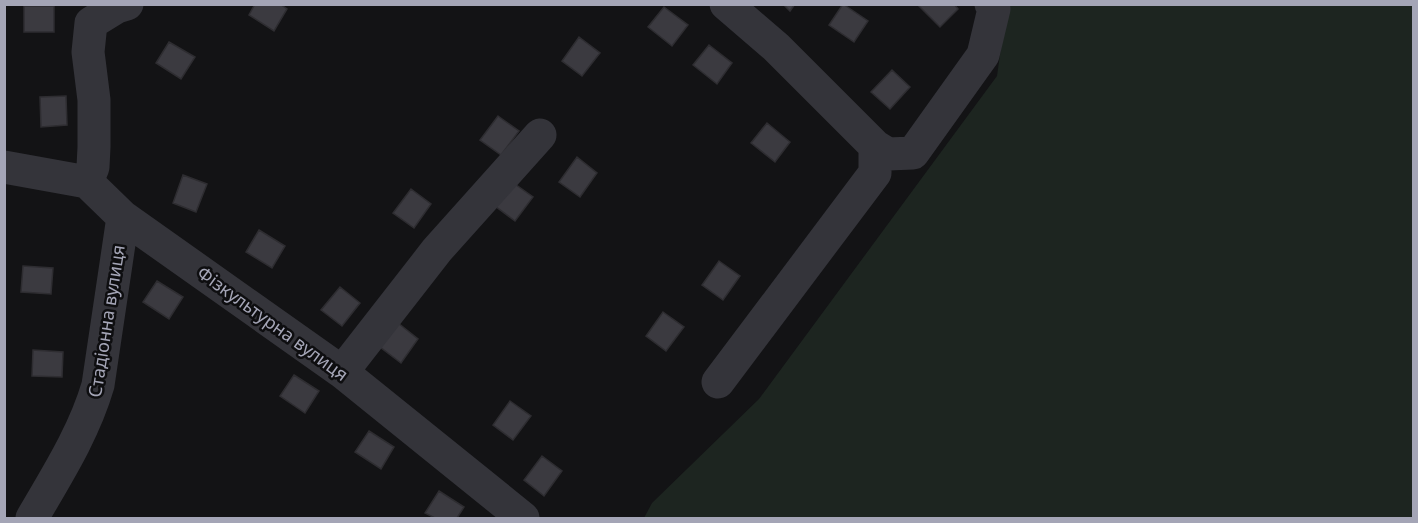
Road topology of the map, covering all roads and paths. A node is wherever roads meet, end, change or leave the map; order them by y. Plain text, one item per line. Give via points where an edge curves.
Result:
1 (127, 4) edge
2 (726, 4) edge
3 (991, 4) edge
4 (83, 14) edge
5 (540, 135) dead end
6 (874, 146) junction
7 (4, 167) edge
8 (87, 183) junction
9 (123, 217) junction
10 (342, 372) junction
11 (718, 382) dead end
12 (33, 519) edge
13 (523, 519) edge

1 - 4 street
2 - 6 street via 776,47
3 - 6 street via 994,9 983,55 913,153 888,154
4 - 8 street via 94,100 93,167
5 - 10 street via 437,250
6 - 11 street via 875,173
7 - 8 street
8 - 9 street, Фізкультурна вулиця
9 - 10 street, Фізкультурна вулиця
9 - 12 street, Стадіонна вулиця via 91,410
10 - 13 street, Фізкультурна вулиця

